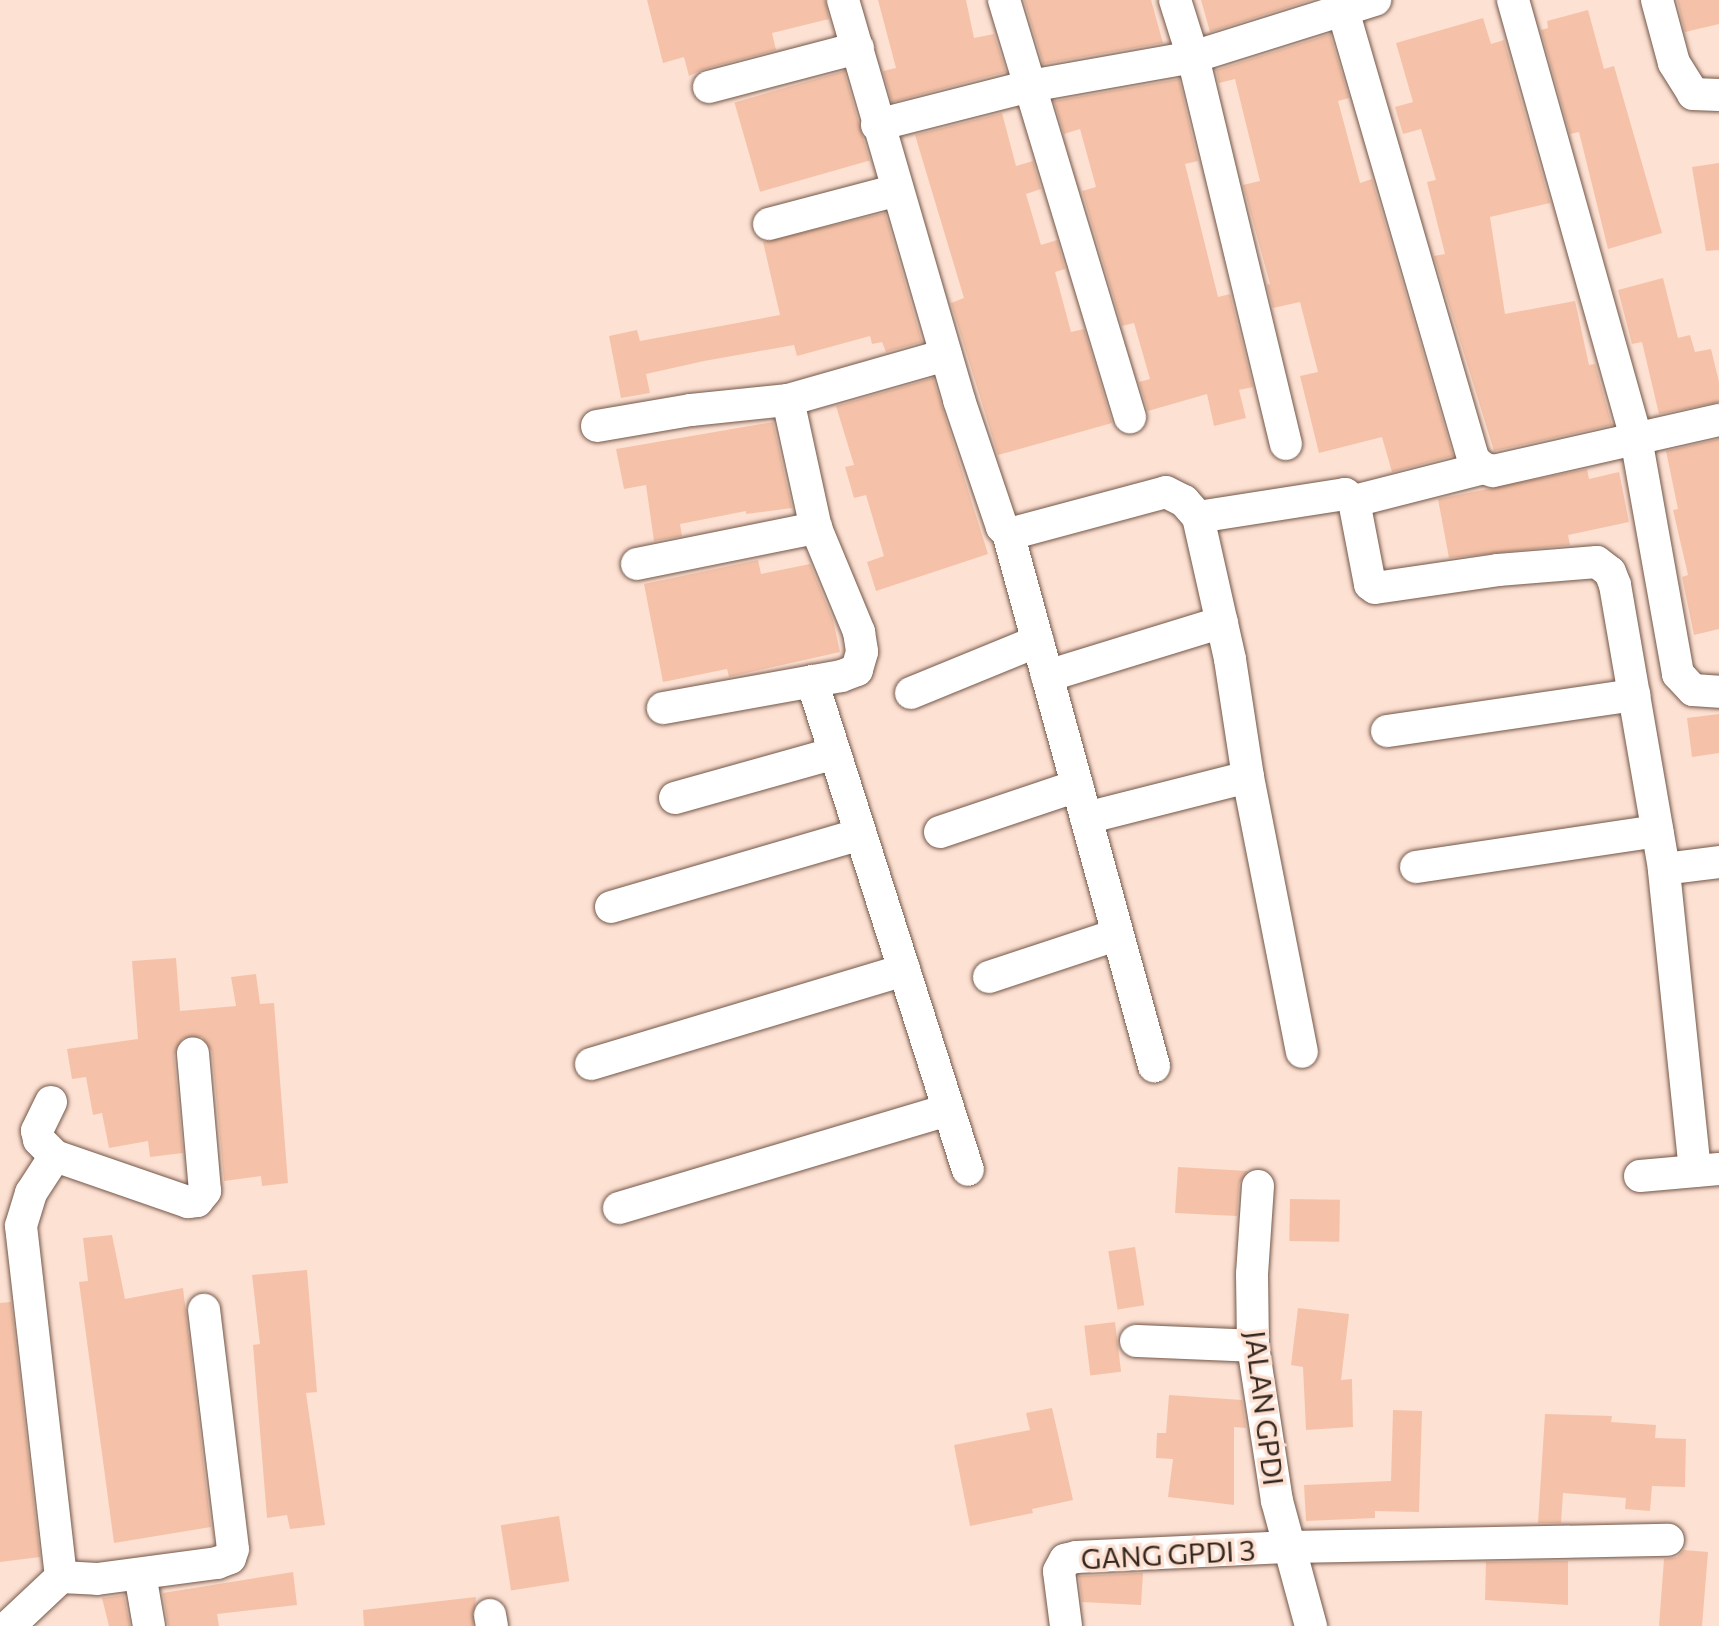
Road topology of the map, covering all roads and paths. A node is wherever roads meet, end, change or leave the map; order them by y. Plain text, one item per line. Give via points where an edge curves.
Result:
1 (843, 0) edge
2 (1004, 0) edge
3 (1175, 0) edge
4 (1375, 0) edge
5 (1513, 0) edge
6 (1657, 0) edge
7 (1342, 5) edge
8 (858, 48) junction
9 (1193, 57) junction
10 (1030, 86) junction
11 (709, 87) dead end
12 (1719, 95) edge
13 (877, 125) junction
14 (898, 190) junction
15 (769, 224) dead end
16 (946, 355) junction
17 (788, 400) junction
18 (1130, 417) dead end
19 (1719, 420) edge
20 (597, 426) dead end
21 (1636, 438) junction
22 (1286, 444) dead end
23 (1483, 468) junction
24 (1354, 501) junction
25 (1198, 517) junction
26 (816, 528) junction
27 (1008, 533) junction
28 (637, 564) dead end
29 (1222, 622) junction
30 (1038, 641) junction
31 (1047, 676) junction
32 (812, 681) junction
33 (1719, 692) edge
34 (911, 693) dead end
35 (1634, 695) junction
36 (663, 708) dead end
37 (1387, 731) dead end
38 (835, 753) junction
39 (1248, 777) junction
40 (1077, 786) junction
41 (675, 798) dead end
42 (1086, 818) junction
43 (1657, 831) junction
44 (940, 832) dead end
45 (861, 834) junction
46 (1719, 862) edge
47 (1416, 867) dead end
48 (1664, 869) junction
49 (611, 907) dead end
50 (1116, 935) junction
51 (904, 970) junction
52 (989, 977) dead end
53 (1302, 1052) dead end
54 (193, 1054) dead end
55 (591, 1064) dead end
56 (1154, 1066) dead end
57 (51, 1102) dead end
58 (948, 1110) junction
59 (968, 1170) dead end
60 (1707, 1170) edge
61 (44, 1172) junction
62 (1640, 1176) dead end
63 (1258, 1186) dead end
64 (619, 1208) dead end
65 (204, 1310) dead end
66 (1136, 1341) dead end
67 (1253, 1346) junction
68 (1668, 1540) dead end
69 (1291, 1547) junction
70 (140, 1574) junction
71 (61, 1577) junction
72 (9, 1626) edge
73 (149, 1626) edge
74 (1066, 1626) edge
75 (1311, 1626) edge

1 - 8 street
2 - 10 street
3 - 9 street
4 - 7 street
5 - 21 street
6 - 12 street via 1674,63 1693,94
7 - 9 street
7 - 23 street via 1474,460
8 - 11 street
8 - 13 street
9 - 10 street
9 - 22 street
10 - 13 street
10 - 18 street
13 - 14 street
14 - 15 street
14 - 16 street
16 - 17 street
16 - 27 street via 991,501
17 - 20 street
17 - 26 street
19 - 21 street
21 - 23 street via 1493,471
21 - 33 street via 1678,674 1693,690
23 - 24 street
24 - 25 street via 1345,494
24 - 35 street via 1375,588 1597,562 1610,572 1615,585
25 - 27 street via 1166,492
25 - 29 street
26 - 28 street
26 - 32 street via 859,632 862,652 857,670
27 - 30 street
29 - 31 street
29 - 39 street
30 - 31 street
30 - 34 street
31 - 40 street
32 - 36 street
32 - 38 street
35 - 37 street
35 - 43 street
38 - 41 street
38 - 45 street
39 - 42 street
39 - 53 street
40 - 42 street
40 - 44 street
42 - 50 street
43 - 47 street
43 - 48 street
45 - 49 street
45 - 51 street
46 - 48 street
48 - 60 street
50 - 52 street
50 - 56 street
51 - 55 street
51 - 58 street
54 - 61 street via 205,1191 197,1201
57 - 61 street via 37,1131
58 - 59 street
58 - 64 street
60 - 62 street
61 - 71 street via 22,1218 22,1237
63 - 67 street, JALAN GPDI
65 - 70 street via 233,1549 230,1558 217,1563
66 - 67 street
67 - 69 street, JALAN GPDI via 1267,1451
68 - 69 street
69 - 74 street, GANG GPDI 3 via 1065,1560 1059,1571
69 - 75 street, JALAN GPDI
70 - 71 street
70 - 73 street
71 - 72 street

